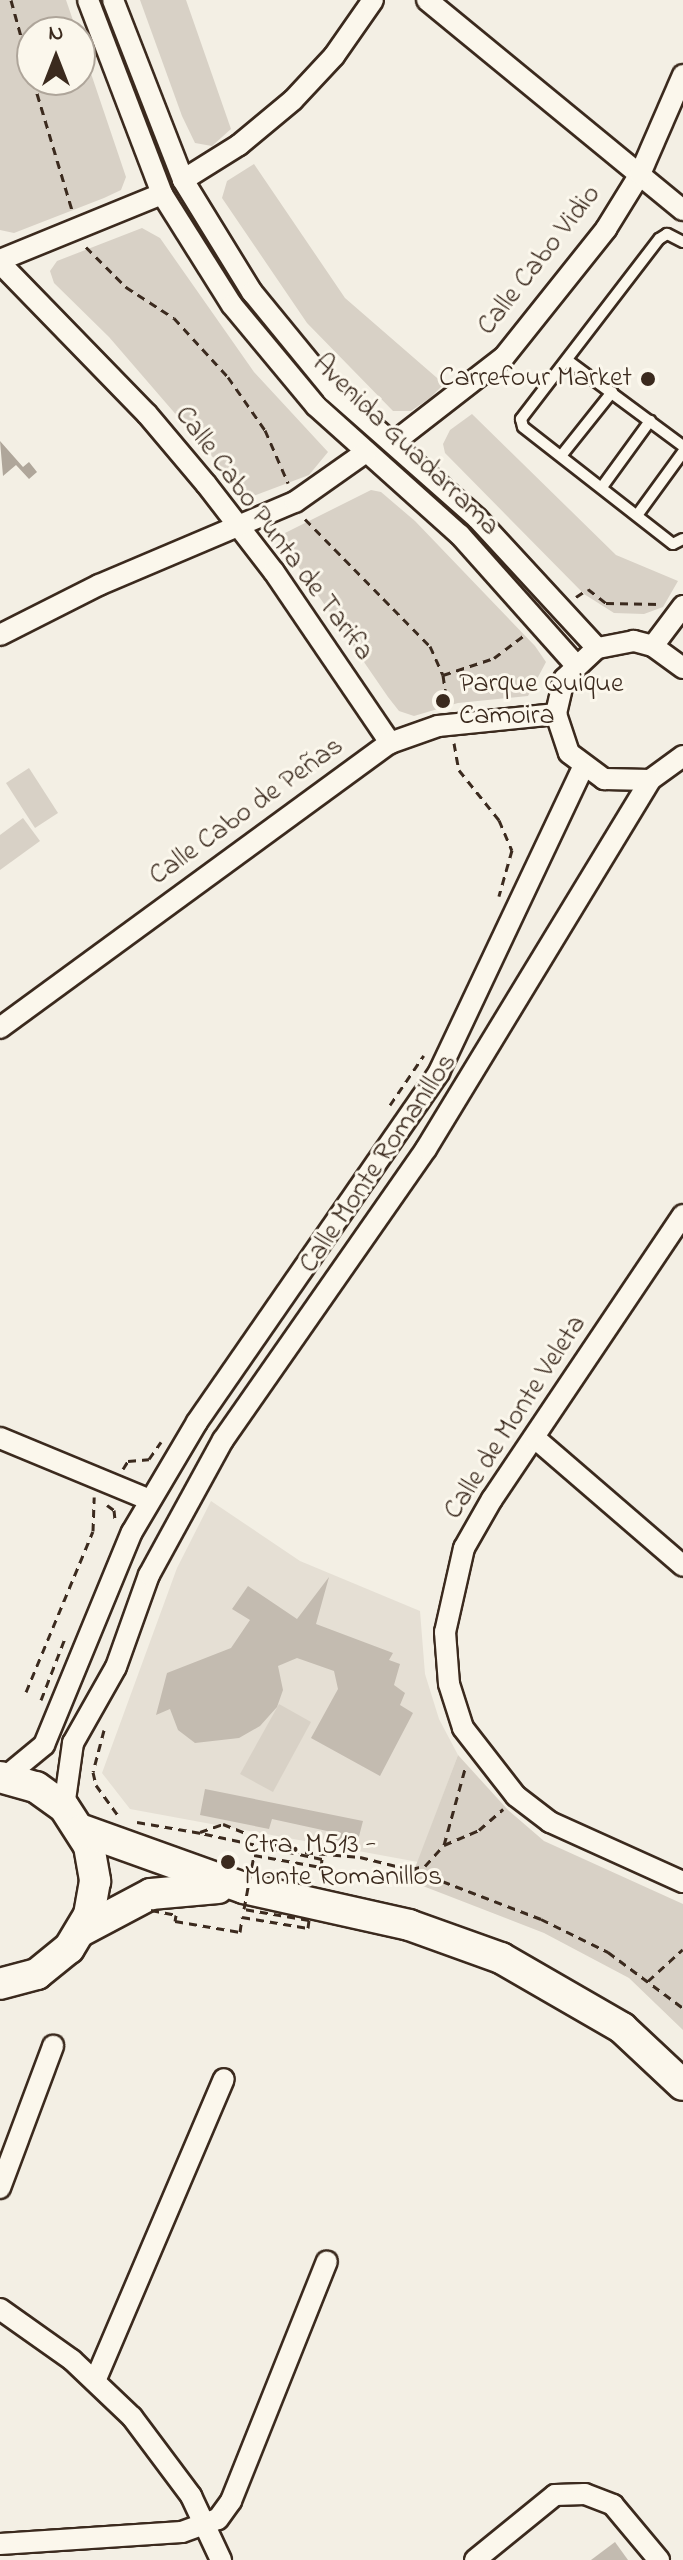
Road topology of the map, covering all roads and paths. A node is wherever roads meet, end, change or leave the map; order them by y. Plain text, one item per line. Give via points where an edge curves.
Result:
1 (88, 0) edge
2 (113, 0) edge
3 (373, 0) edge
4 (427, 0) edge
5 (683, 75) edge
6 (36, 96) edge
7 (640, 174) junction
8 (183, 180) junction
9 (162, 194) junction
10 (683, 210) edge
11 (78, 227) junction
12 (683, 242) edge
13 (0, 262) edge
14 (567, 360) junction
15 (612, 392) junction
16 (650, 421) junction
17 (393, 443) junction
18 (683, 446) edge
19 (366, 452) junction
20 (683, 452) edge
21 (561, 456) junction
22 (602, 487) junction
23 (295, 502) junction
24 (638, 514) junction
25 (238, 527) junction
26 (683, 539) edge
27 (683, 606) edge
28 (0, 635) edge
29 (653, 646) junction
30 (597, 648) junction
31 (575, 664) junction
32 (683, 668) edge
33 (556, 714) junction
34 (450, 724) junction
35 (390, 743) junction
36 (583, 768) junction
37 (679, 769) edge
38 (650, 780) junction
39 (498, 901) dead end
40 (0, 1028) edge
41 (427, 1050) dead end
42 (387, 1111) dead end
43 (683, 1215) edge
44 (167, 1432) dead end
45 (0, 1438) edge
46 (536, 1439) junction
47 (179, 1451) junction
48 (204, 1475) junction
49 (106, 1487) junction
50 (150, 1500) junction
51 (111, 1531) dead end
52 (120, 1563) junction
53 (683, 1566) edge
54 (149, 1575) junction
55 (69, 1629) dead end
56 (26, 1692) dead end
57 (60, 1708) junction
58 (85, 1718) junction
59 (474, 1746) junction
60 (2, 1778) edge
61 (515, 1795) junction
62 (73, 1818) junction
63 (200, 1833) junction
64 (444, 1845) junction
65 (407, 1870) junction
66 (683, 1882) edge
67 (244, 1888) junction
68 (151, 1910) dead end
69 (81, 1931) junction
70 (683, 1949) edge
71 (648, 1981) junction
72 (0, 1984) edge
73 (683, 2008) edge
74 (53, 2046) dead end
75 (224, 2079) dead end
76 (683, 2085) edge
77 (0, 2188) edge
78 (327, 2261) dead end
79 (0, 2309) edge
80 (95, 2381) junction
81 (205, 2526) junction
82 (0, 2544) edge
83 (221, 2560) edge
84 (475, 2560) edge
85 (659, 2560) edge

1 - 9 street, Avenida Guadarrama
2 - 8 street, Avenida Guadarrama
3 - 8 street via 334,56 293,100 239,145
4 - 7 street
5 - 7 street, Calle Cabo Vidio
6 - 11 path
7 - 10 street
7 - 17 street, Calle Cabo Vidio via 606,229 504,357
8 - 17 street, Avenida Guadarrama via 252,292 333,391
9 - 11 street
9 - 19 street, Avenida Guadarrama via 232,305 316,406
11 - 13 street
11 - 23 path via 89,253 126,287 174,318 228,377 265,430
12 - 14 lane via 667,234 659,239
13 - 25 street, Calle Cabo Punta de Tarifa via 147,414
14 - 15 lane
14 - 21 lane via 521,419 523,427
15 - 16 lane
15 - 21 lane
16 - 18 lane
16 - 22 lane
17 - 30 street, Avenida Guadarrama via 477,518
19 - 23 street
19 - 31 street, Avenida Guadarrama via 460,535
20 - 24 lane
21 - 22 lane
22 - 24 lane
23 - 25 street
23 - 34 path via 312,532 430,646 443,675
24 - 26 lane via 673,544
25 - 28 street via 99,585
25 - 35 street, Calle Cabo Punta de Tarifa
27 - 29 street
29 - 30 street via 634,641
29 - 32 street
30 - 31 street
31 - 33 street via 564,679
33 - 34 street, Calle Cabo de Peñas
33 - 36 street via 560,735
34 - 35 street, Calle Cabo de Peñas
34 - 39 path via 459,770 499,820 512,850
35 - 40 street, Calle Cabo de Peñas
36 - 38 street via 627,783
36 - 47 street, Calle Monte Romanillos via 439,1072
37 - 38 street
38 - 48 street, Calle Monte Romanillos via 503,1031
41 - 42 path
43 - 46 street, Calle de Monte Veleta
44 - 49 path via 149,1459 128,1461
45 - 49 street
46 - 53 street
46 - 59 street, Calle de Monte Veleta via 464,1548 452,1592 445,1632 449,1684
47 - 48 street via 199,1461
47 - 50 street, Calle Monte Romanillos
48 - 54 street, Calle Monte Romanillos
49 - 50 street
49 - 51 path via 107,1505 117,1517
49 - 56 path via 91,1509 93,1531
50 - 52 street, Calle Monte Romanillos
52 - 54 street via 133,1579
52 - 57 street, Calle Monte Romanillos
54 - 58 street, Calle Monte Romanillos via 116,1667
55 - 57 path via 39,1699
57 - 60 street, Calle Monte Romanillos via 34,1757
58 - 62 street, Calle Monte Romanillos via 66,1765
58 - 63 path via 104,1728 93,1772 115,1813 123,1820
59 - 61 street, Calle de Monte Veleta
59 - 64 path via 456,1789
60 - 62 main road via 36,1787
61 - 64 path via 489,1822
61 - 66 street, Calle de Monte Veleta via 550,1822 642,1859
62 - 67 main road
62 - 69 main road via 95,1881
63 - 65 path via 223,1824 291,1851 360,1857
63 - 68 path, bridge via 322,1859 321,1867 254,1855 244,1909 309,1920 308,1928 242,1917 240,1932 175,1921 176,1915
64 - 65 path via 425,1866
65 - 71 path via 541,1919 613,1955
67 - 69 main road via 186,1887 151,1894
67 - 76 main road via 409,1925 501,1958 622,2028
69 - 72 main road via 54,1963
70 - 71 path
71 - 73 path
74 - 77 street
75 - 80 street
78 - 81 street via 231,2501
79 - 80 street
80 - 81 street via 164,2456
81 - 82 street via 169,2534
81 - 83 street
84 - 85 street via 555,2495 585,2494 613,2505

